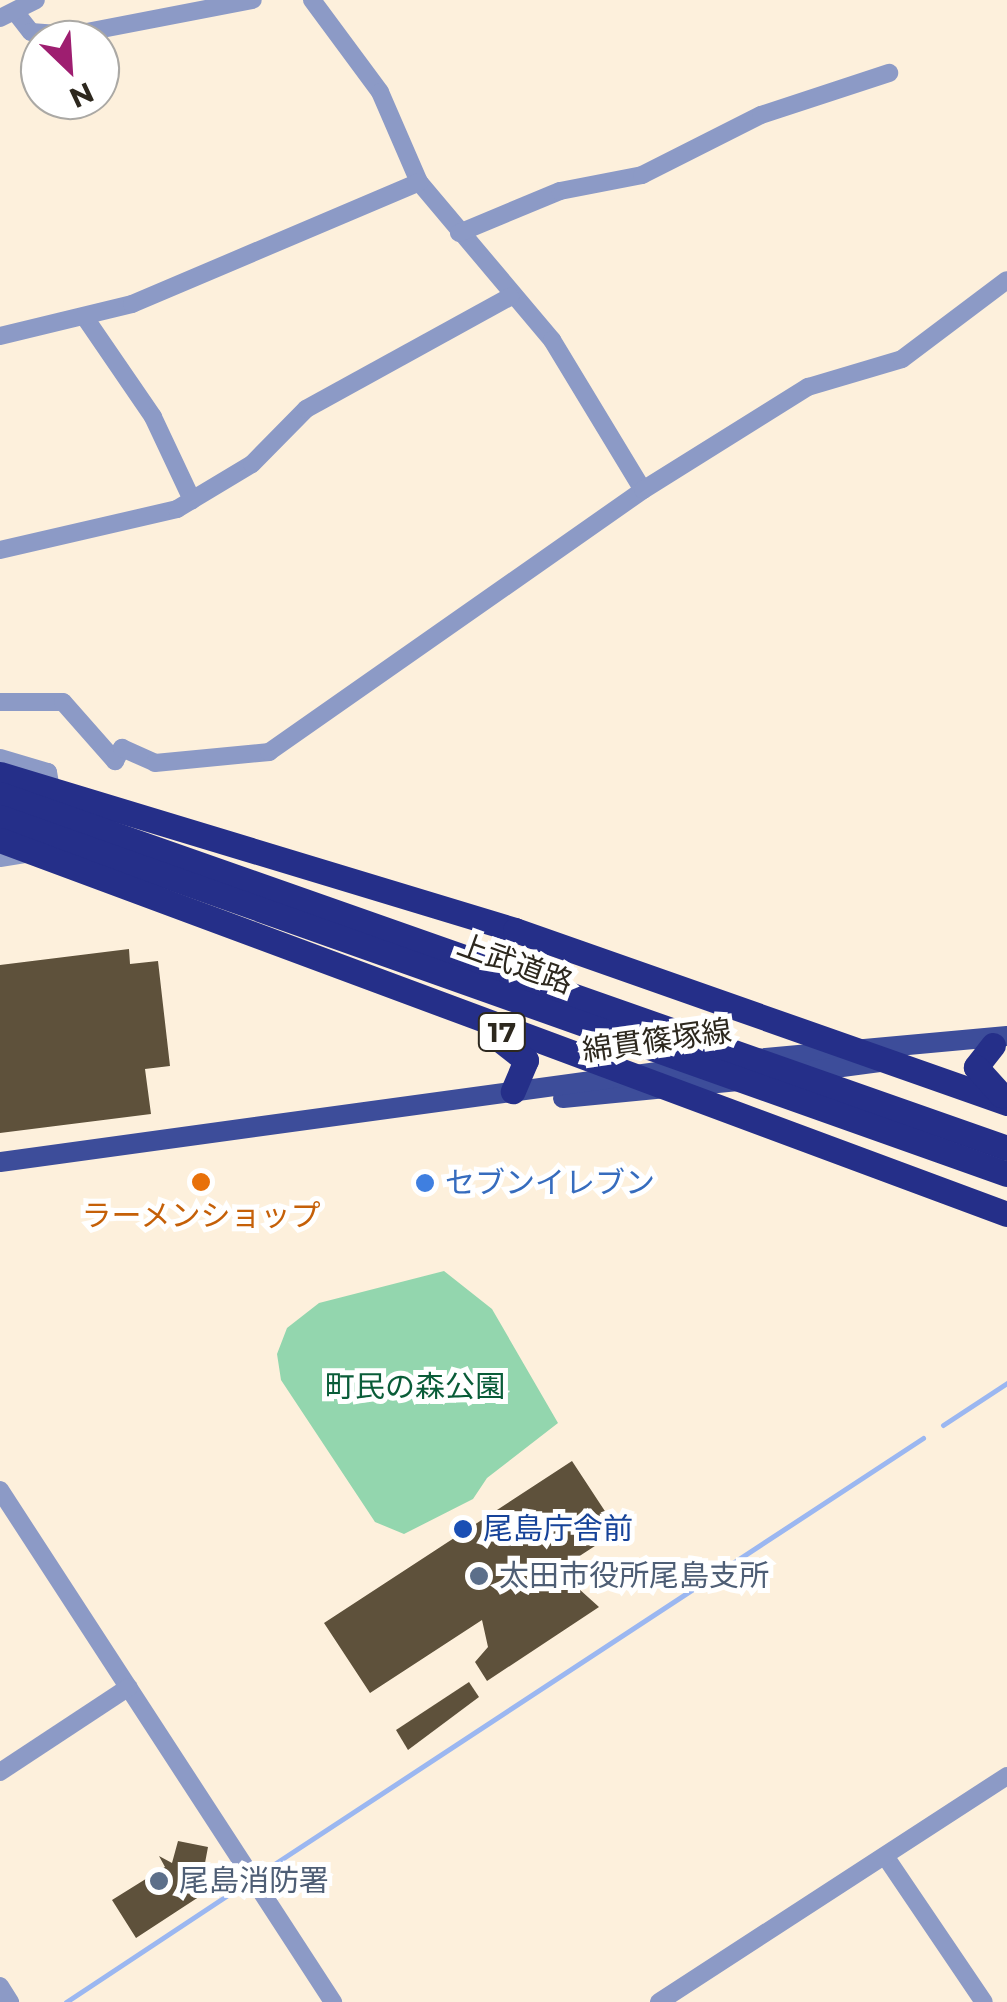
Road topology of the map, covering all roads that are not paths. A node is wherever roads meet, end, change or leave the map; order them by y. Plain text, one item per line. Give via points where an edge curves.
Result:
1 (36, 0) edge
2 (253, 0) edge
3 (312, 0) edge
4 (8, 15) edge
5 (889, 73) dead end
6 (419, 182) junction
7 (459, 233) junction
8 (1007, 280) edge
9 (510, 297) junction
10 (86, 319) junction
11 (0, 336) edge
12 (643, 490) junction
13 (192, 500) junction
14 (0, 550) edge
15 (0, 702) edge
16 (0, 758) edge
17 (0, 774) edge
18 (50, 789) junction
19 (0, 794) edge
20 (0, 817) edge
21 (0, 840) edge
22 (33, 853) junction
23 (0, 858) edge
24 (628, 970) junction
25 (418, 1002) junction
26 (1002, 1041) edge
27 (844, 1049) junction
28 (785, 1055) joint
29 (885, 1062) junction
30 (753, 1069) junction
31 (624, 1076) junction
32 (720, 1082) joint
33 (662, 1089) junction
34 (512, 1091) junction
35 (1007, 1101) edge
36 (318, 1120) junction
37 (1007, 1148) edge
38 (835, 1152) junction
39 (0, 1162) edge
40 (1007, 1174) edge
41 (1007, 1214) edge
42 (0, 1490) edge
43 (129, 1687) junction
44 (0, 1772) edge
45 (1007, 1776) edge
46 (885, 1856) junction
47 (0, 1986) edge
48 (688, 1994) edge
49 (10, 2002) edge
50 (334, 2002) edge
51 (659, 2002) edge
52 (984, 2002) edge

1 - 4 street
2 - 4 street via 71,35 31,32
3 - 6 street via 380,92
5 - 7 street via 761,115 642,175 560,191
6 - 7 street
6 - 10 street
7 - 9 street
8 - 12 street via 913,353 808,387
9 - 12 street via 552,340
9 - 13 street via 306,409 252,464
10 - 11 street
10 - 13 street via 153,417
12 - 15 street via 269,752 156,763 122,748 116,761 63,702
13 - 14 street
16 - 18 street via 48,772
17 - 18 highway
18 - 24 highway
19 - 37 highway, 上武道路 / 17
20 - 40 highway, 上武道路 / 17
21 - 22 highway, 17
22 - 23 street
22 - 25 highway, 17
24 - 27 highway
24 - 30 highway via 737,1023
25 - 31 highway, 17
25 - 34 highway via 521,1053 527,1071
26 - 27 main road
26 - 29 main road, 綿貫篠塚線
26 - 35 highway via 976,1067
27 - 28 main road
27 - 29 highway
28 - 30 highway
29 - 30 main road, 綿貫篠塚線
29 - 35 highway
30 - 31 main road, 綿貫篠塚線
30 - 32 highway
30 - 38 highway via 763,1112
31 - 33 highway, 17
31 - 34 main road, 綿貫篠塚線
32 - 33 main road, 綿貫篠塚線
33 - 36 main road, 綿貫篠塚線
33 - 38 highway, 17
34 - 36 main road, 綿貫篠塚線
36 - 39 main road, 綿貫篠塚線
38 - 41 highway, 17
42 - 43 street
43 - 44 street
43 - 50 street
45 - 46 street
46 - 48 street
46 - 52 street
47 - 49 street
48 - 51 street

